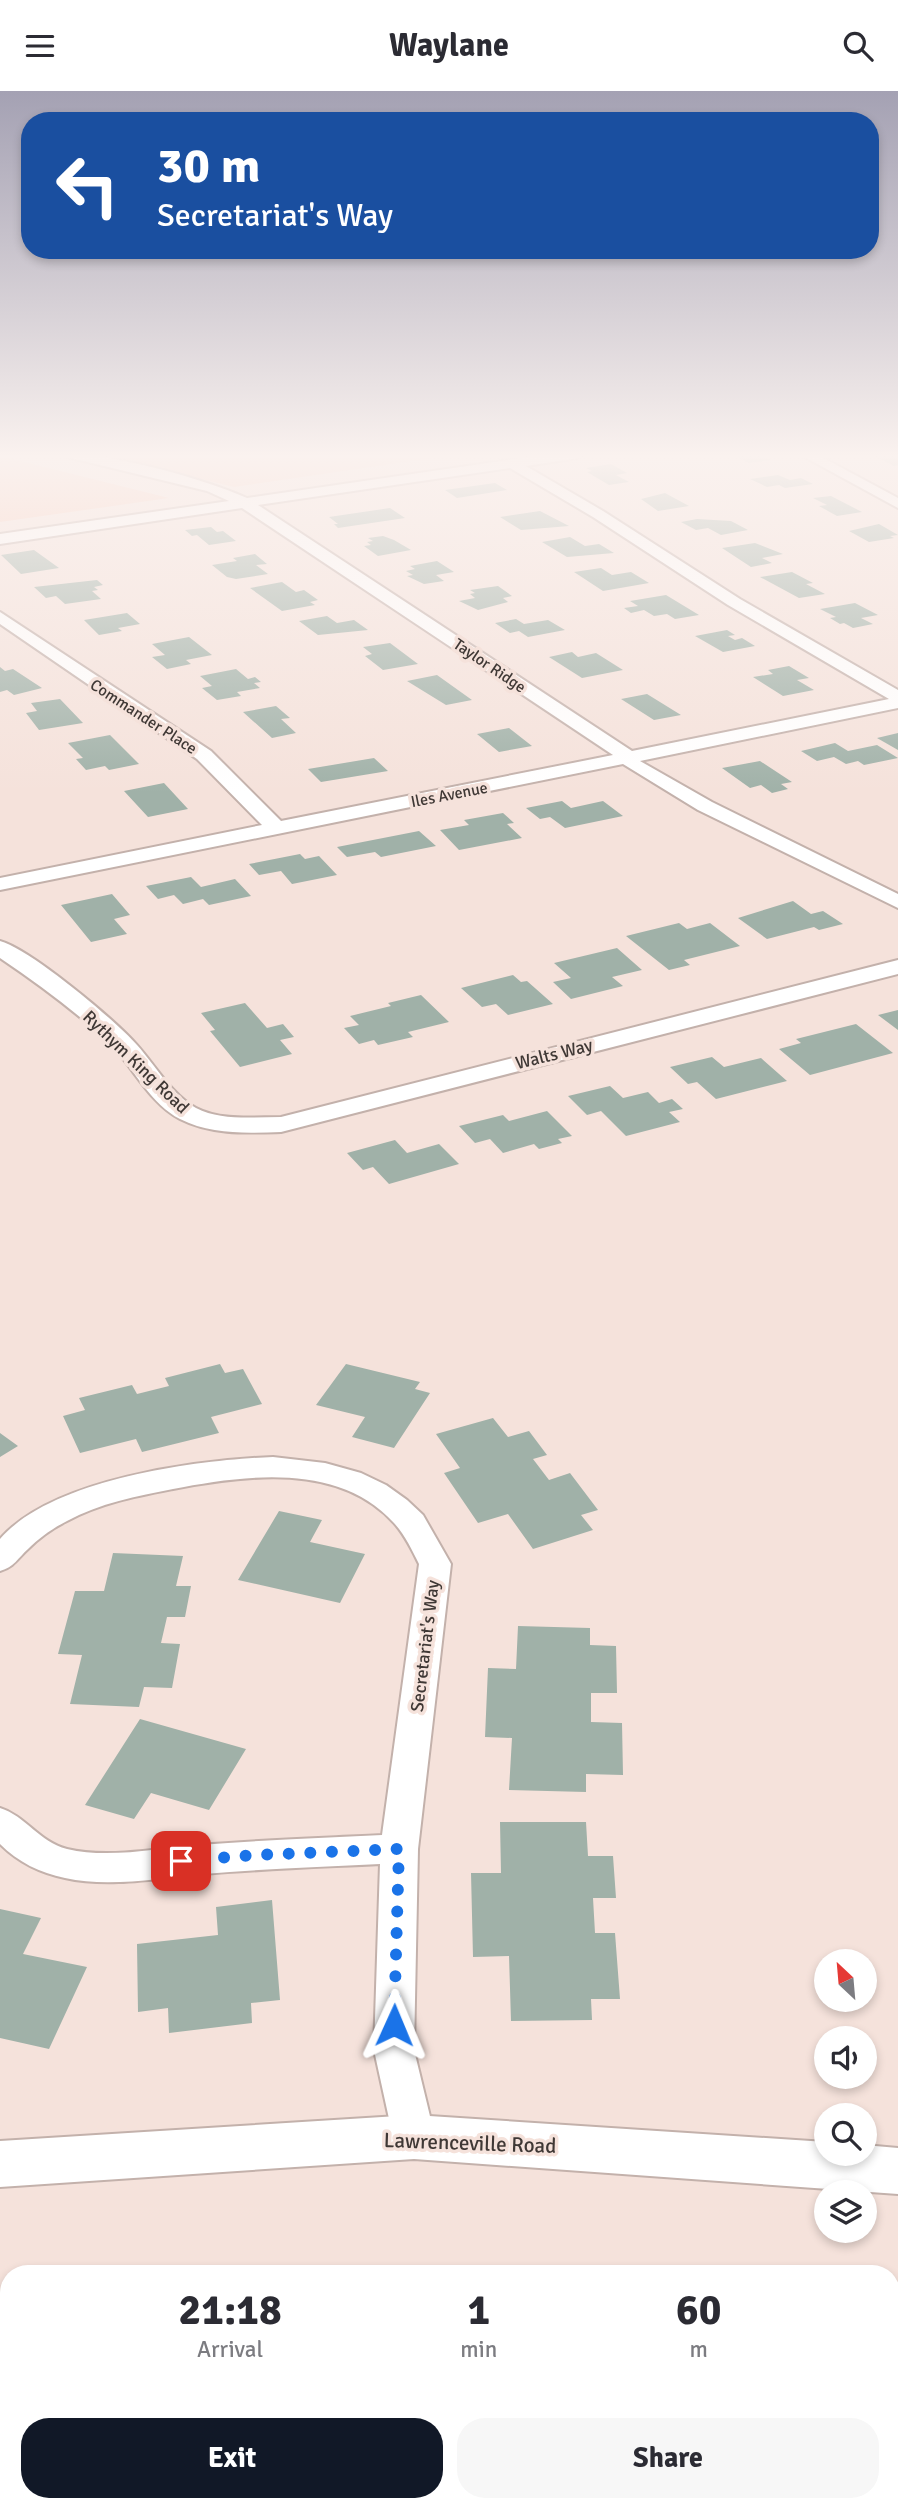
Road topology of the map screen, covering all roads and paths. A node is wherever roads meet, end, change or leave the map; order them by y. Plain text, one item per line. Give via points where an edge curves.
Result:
1 (342, 567) edge
2 (680, 567) edge
3 (0, 617) edge
4 (898, 697) edge
5 (898, 703) edge
6 (629, 757) junction
7 (276, 828) junction
8 (0, 884) edge
9 (898, 902) edge
10 (0, 948) edge
11 (898, 967) edge
12 (207, 1122) joint
13 (0, 1560) edge
14 (0, 1822) edge
15 (399, 1849) junction
16 (414, 2137) junction
17 (0, 2164) edge
18 (898, 2171) edge

1 - 6 street, Taylor Ridge
2 - 4 street
3 - 7 street, Commander Place via 204,755
5 - 6 street, Iles Avenue
6 - 7 street, Iles Avenue
6 - 9 street, Taylor Ridge via 632,764 705,806
7 - 8 street, Iles Avenue
10 - 12 street, Rythym King Road via 43,976 122,1043 183,1112
11 - 12 street, Walts Way via 281,1124
13 - 15 street, Secretariat's Way via 31,1527 89,1497 230,1468 265,1466 325,1474 352,1482 394,1506 416,1524 435,1564
14 - 15 street via 31,1851 66,1864 107,1867
15 - 16 street, Secretariat's Way via 394,2050
16 - 17 street, Lawrenceville Road
16 - 18 street, Lawrenceville Road

